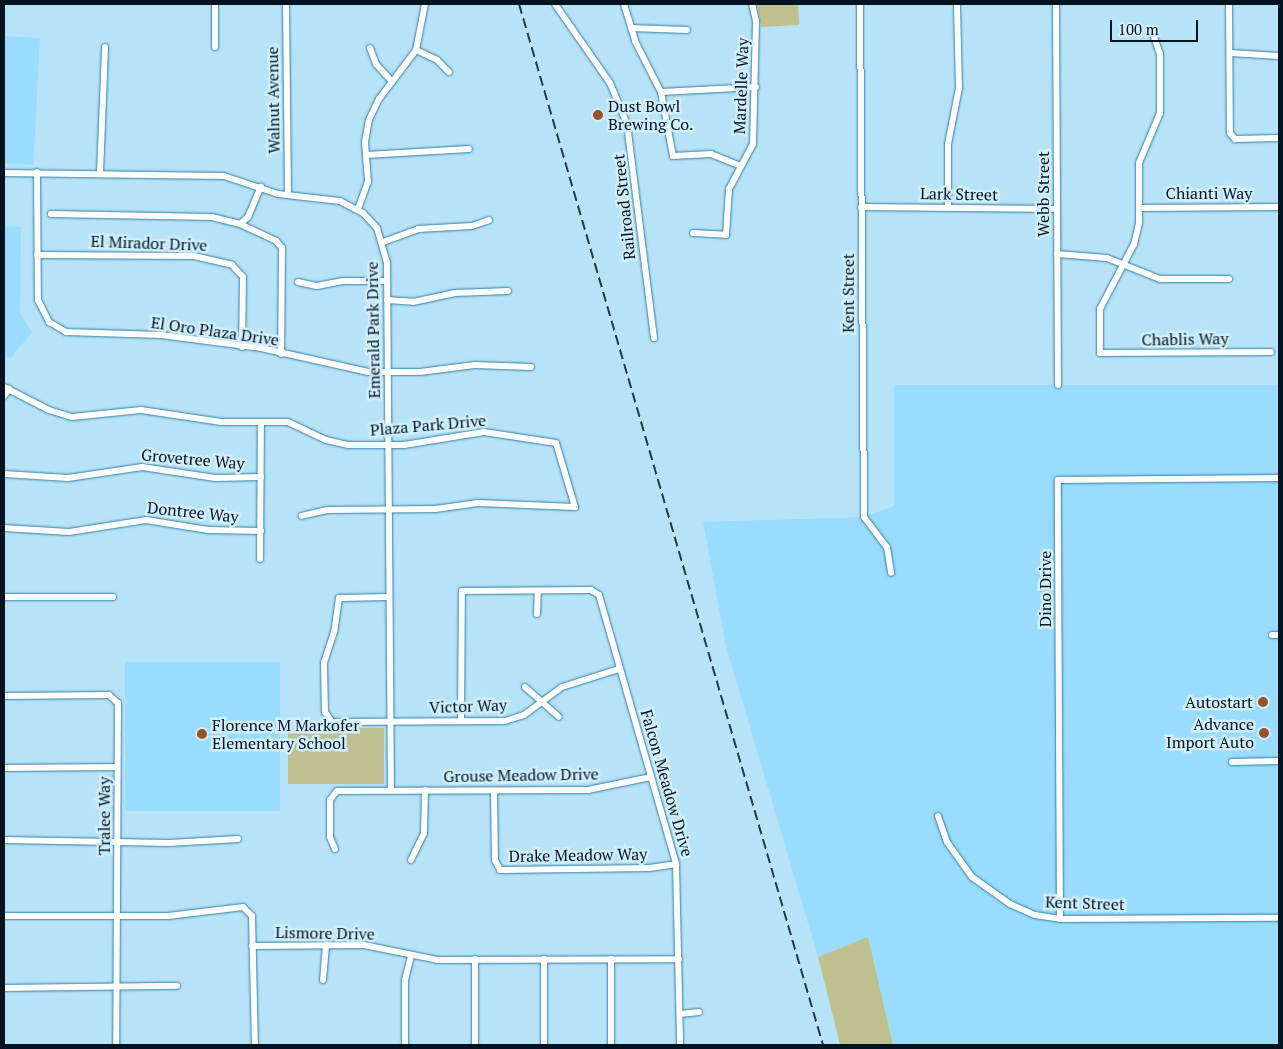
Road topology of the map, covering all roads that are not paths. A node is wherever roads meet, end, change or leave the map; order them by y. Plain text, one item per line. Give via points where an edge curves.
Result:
1 (215, 4) edge
2 (286, 4) edge
3 (425, 4) edge
4 (555, 4) edge
5 (624, 4) edge
6 (752, 4) edge
7 (860, 4) edge
8 (957, 4) edge
9 (1056, 4) edge
10 (1229, 4) edge
11 (631, 28) junction
12 (687, 30) dead end
13 (1152, 30) dead end
14 (105, 47) dead end
15 (215, 47) dead end
16 (370, 48) dead end
17 (416, 50) junction
18 (1230, 52) junction
19 (1279, 56) edge
20 (449, 72) dead end
21 (392, 82) junction
22 (756, 87) junction
23 (661, 92) junction
24 (1279, 138) edge
25 (470, 149) dead end
26 (366, 155) junction
27 (741, 166) junction
28 (37, 172) junction
29 (4, 173) edge
30 (100, 173) junction
31 (261, 187) junction
32 (288, 195) junction
33 (861, 207) junction
34 (948, 207) junction
35 (1279, 207) edge
36 (1139, 208) junction
37 (358, 209) junction
38 (1057, 209) junction
39 (51, 214) dead end
40 (489, 220) dead end
41 (240, 224) junction
42 (693, 233) dead end
43 (383, 242) junction
44 (1057, 254) junction
45 (37, 255) junction
46 (1124, 265) junction
47 (1229, 279) dead end
48 (387, 280) junction
49 (298, 282) dead end
50 (508, 291) dead end
51 (387, 300) junction
52 (654, 338) dead end
53 (242, 347) junction
54 (1271, 352) dead end
55 (281, 354) junction
56 (531, 367) dead end
57 (388, 372) junction
58 (1058, 385) dead end
59 (6, 388) edge
60 (4, 396) edge
61 (261, 422) junction
62 (388, 445) junction
63 (4, 474) edge
64 (261, 477) junction
65 (1279, 478) edge
66 (389, 510) junction
67 (302, 516) dead end
68 (4, 528) edge
69 (260, 531) junction
70 (260, 559) dead end
71 (891, 573) dead end
72 (538, 591) junction
73 (4, 597) edge
74 (113, 597) dead end
75 (389, 597) junction
76 (537, 614) dead end
77 (1272, 635) dead end
78 (1279, 635) edge
79 (619, 669) junction
80 (525, 687) dead end
81 (4, 696) edge
82 (542, 701) junction
83 (559, 717) dead end
84 (461, 721) junction
85 (390, 722) junction
86 (1279, 761) edge
87 (1232, 762) dead end
88 (118, 767) junction
89 (4, 768) edge
90 (651, 778) junction
91 (391, 790) junction
92 (425, 790) junction
93 (494, 791) junction
94 (938, 816) dead end
95 (238, 839) dead end
96 (4, 840) edge
97 (118, 843) junction
98 (335, 849) dead end
99 (410, 860) dead end
100 (676, 864) junction
101 (115, 915) junction
102 (4, 916) edge
103 (1279, 918) edge
104 (1060, 919) junction
105 (326, 944) junction
106 (252, 946) junction
107 (411, 956) junction
108 (544, 959) junction
109 (611, 959) junction
110 (679, 959) junction
111 (475, 960) junction
112 (323, 980) dead end
113 (115, 986) junction
114 (177, 986) dead end
115 (4, 988) edge
116 (699, 1012) dead end
117 (680, 1014) junction
118 (116, 1045) edge
119 (255, 1045) edge
120 (405, 1045) edge
121 (475, 1045) edge
122 (544, 1045) edge
123 (611, 1045) edge
124 (680, 1045) edge

1 - 15 street
2 - 32 street, Walnut Avenue
3 - 17 street
4 - 52 street, Railroad Street via 607,77 627,124
5 - 11 street
6 - 22 street, Mardelle Way
7 - 33 street, Kent Street
8 - 34 street via 959,88 948,144
9 - 38 street, Webb Street
10 - 18 street
11 - 12 street
11 - 23 street
13 - 36 street via 1160,54 1160,113 1139,163
14 - 30 street
16 - 21 street via 376,64
17 - 20 street via 436,60
17 - 21 street
18 - 19 street
18 - 24 street via 1230,133 1235,139
21 - 26 street via 372,112
22 - 23 street
22 - 27 street, Mardelle Way via 754,137
23 - 27 street via 673,156 712,154
25 - 26 street
26 - 37 street via 368,182
27 - 42 street, Mardelle Way via 729,189 726,235
28 - 29 street, Emerald Park Drive
28 - 30 street, Emerald Park Drive
28 - 45 street, El Oro Plaza Drive
30 - 31 street, Emerald Park Drive via 209,174
31 - 32 street, Emerald Park Drive
31 - 41 street via 248,217
32 - 37 street, Emerald Park Drive via 334,199
33 - 34 street, Lark Street
33 - 71 street, Kent Street via 864,517 887,547
34 - 38 street, Lark Street
35 - 36 street, Chianti Way
36 - 46 street via 1136,237
37 - 43 street, Emerald Park Drive via 373,222
38 - 44 street, Webb Street
39 - 41 street via 212,217
40 - 43 street via 472,226 418,229
41 - 55 street via 281,246
43 - 48 street, Emerald Park Drive
44 - 46 street via 1094,255
44 - 58 street, Webb Street
45 - 53 street, El Oro Plaza Drive via 39,306 49,322 60,330 72,334 160,335
45 - 53 street, El Mirador Drive via 194,256 232,265 242,277
46 - 47 street via 1160,279
46 - 54 street, Chablis Way via 1100,309 1100,353
48 - 49 street via 343,281 317,286
48 - 51 street, Emerald Park Drive
50 - 51 street via 455,293 413,302
51 - 57 street, Emerald Park Drive
53 - 55 street, El Oro Plaza Drive
55 - 57 street, El Oro Plaza Drive via 326,359 362,371
56 - 57 street, El Oro Plaza Drive via 475,364
57 - 62 street, Emerald Park Drive
59 - 60 street
59 - 61 street, Plaza Park Drive via 49,410 72,417 141,410 206,421
61 - 62 street, Plaza Park Drive via 294,423 341,444
61 - 64 street
62 - 66 street, Emerald Park Drive
62 - 66 street, Plaza Park Drive via 484,432 556,443 576,507 478,503 435,509
63 - 64 street, Grovetree Way via 68,478 142,467 215,478
64 - 69 street
65 - 104 street, Dino Drive via 1058,480
66 - 67 street, Plaza Park Drive via 327,510
66 - 75 street, Emerald Park Drive
68 - 69 street, Dontree Way via 69,532 146,520 208,530
69 - 70 street
72 - 76 street
72 - 79 street, Falcon Meadow Drive via 591,590 598,595
72 - 84 street, Falcon Meadow Drive via 462,591
73 - 74 street
75 - 85 street, Emerald Park Drive
75 - 85 street, Victor Way via 339,598 334,632 324,662 325,712 329,720
77 - 78 street
79 - 82 street, Victor Way via 562,687
79 - 90 street, Falcon Meadow Drive
80 - 82 street, Victor Way
81 - 88 street, Tralee Way via 109,695 118,702
82 - 83 street, Victor Way
82 - 84 street, Victor Way via 511,720
84 - 85 street, Victor Way
85 - 91 street, Emerald Park Drive
86 - 87 street
88 - 89 street
88 - 97 street, Tralee Way
90 - 93 street, Grouse Meadow Drive via 600,789
90 - 100 street, Falcon Meadow Drive
91 - 92 street, Grouse Meadow Drive
91 - 98 street, Grouse Meadow Drive via 337,791 330,800
92 - 93 street, Grouse Meadow Drive
92 - 99 street via 424,833
93 - 100 street, Drake Meadow Way via 495,860 500,870 649,868
94 - 104 street, Kent Street via 962,866 982,886 1020,908
95 - 97 street
96 - 97 street
97 - 101 street, Tralee Way
100 - 110 street, Falcon Meadow Drive
101 - 102 street, Lismore Drive
101 - 106 street, Lismore Drive via 174,915 242,907 252,916
101 - 113 street, Tralee Way
103 - 104 street, Kent Street
105 - 106 street, Lismore Drive
105 - 107 street, Lismore Drive via 378,946
105 - 112 street
106 - 119 street
107 - 111 street, Lismore Drive
107 - 120 street via 406,980
108 - 109 street, Lismore Drive
108 - 111 street, Lismore Drive
108 - 122 street
109 - 110 street, Lismore Drive
109 - 123 street
110 - 117 street, Falcon Meadow Drive
111 - 121 street
113 - 114 street
113 - 115 street
113 - 118 street, Tralee Way
116 - 117 street
117 - 124 street, Falcon Meadow Drive

